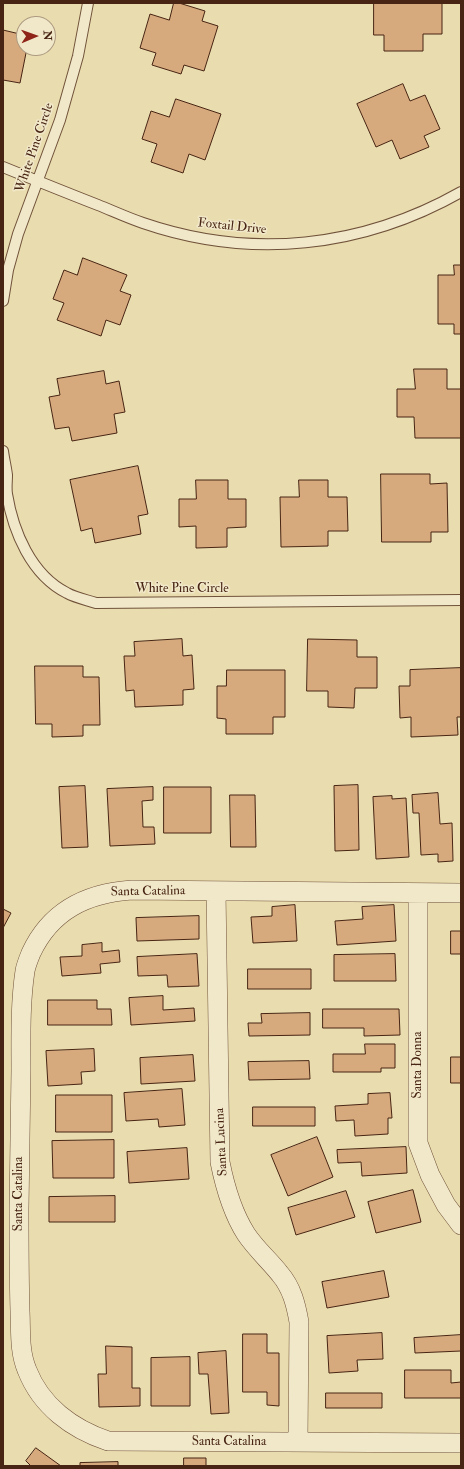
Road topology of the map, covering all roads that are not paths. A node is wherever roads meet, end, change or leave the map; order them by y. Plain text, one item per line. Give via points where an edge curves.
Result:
1 (88, 3) edge
2 (3, 167) edge
3 (38, 181) junction
4 (461, 192) edge
5 (3, 301) edge
6 (3, 451) edge
7 (461, 600) edge
8 (216, 891) junction
9 (418, 893) junction
10 (461, 893) edge
11 (461, 1225) edge
12 (11, 1267) edge
13 (12, 1300) edge
14 (298, 1442) junction
15 (461, 1443) edge

1 - 3 lane, White Pine Circle via 78,56 60,120
2 - 3 lane, Foxtail Drive
3 - 4 lane, Foxtail Drive via 143,223 192,237 226,242 277,244 327,240 377,229 409,218
3 - 5 lane, White Pine Circle via 18,234
6 - 7 lane, White Pine Circle via 7,493 22,544 42,573 68,594 96,603
8 - 9 street, Santa Catalina
8 - 12 street, Santa Catalina via 132,890 96,895 64,911 40,937 31,952 25,970 21,1029
8 - 14 street, Santa Lucina via 220,1162 227,1193 245,1233 281,1274 296,1305 299,1322
9 - 10 street, Santa Catalina
9 - 11 street, Santa Donna via 418,1143 430,1175 446,1205
12 - 13 street, Santa Catalina
13 - 14 street, Santa Catalina via 22,1355 34,1384 43,1398 78,1429 108,1441
14 - 15 street, Santa Catalina

